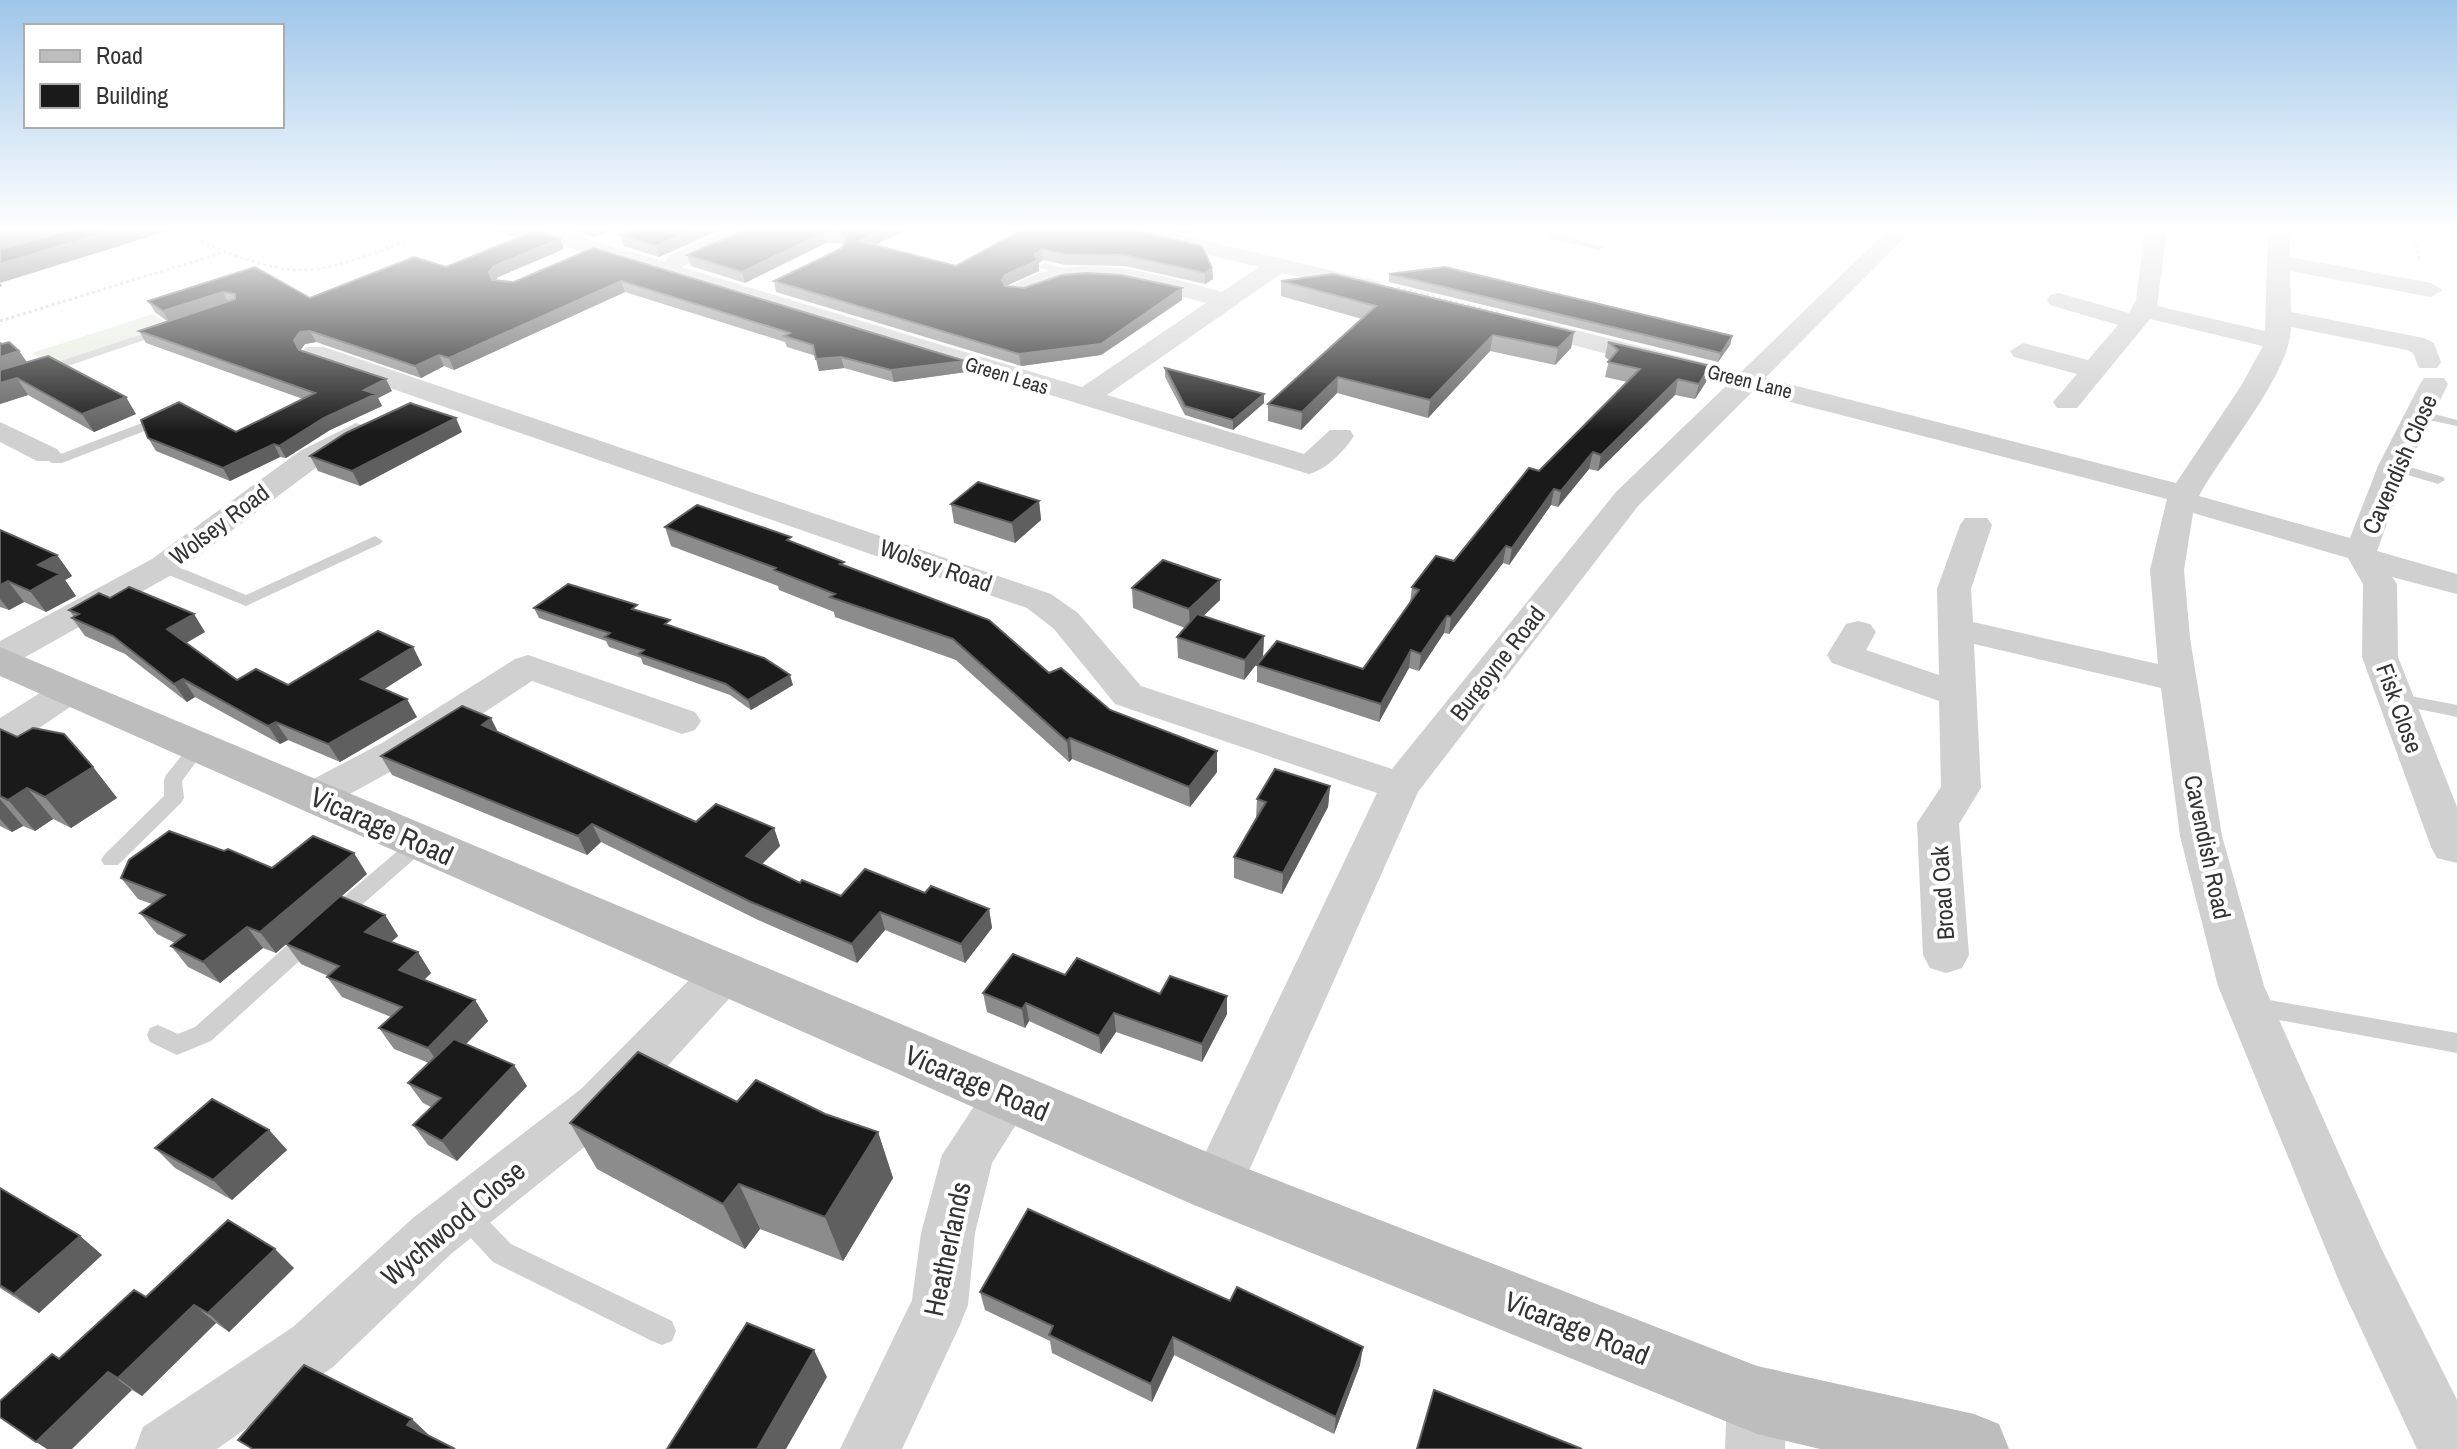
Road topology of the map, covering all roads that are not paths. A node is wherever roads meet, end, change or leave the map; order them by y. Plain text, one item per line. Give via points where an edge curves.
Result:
1 (761, 297) edge
2 (1210, 297) edge
3 (1232, 297) edge
4 (1834, 297) edge
5 (2148, 297) edge
6 (2279, 297) edge
7 (2059, 300) dead end
8 (1226, 301) junction
9 (2138, 316) junction
10 (1506, 321) edge
11 (175, 327) edge
12 (2279, 330) junction
13 (2023, 351) dead end
14 (315, 353) edge
15 (2093, 370) junction
16 (1749, 381) junction
17 (0, 385) edge
18 (438, 394) junction
19 (1084, 398) junction
20 (2067, 402) dead end
21 (2419, 414) junction
22 (155, 422) edge
23 (2453, 423) dead end
24 (0, 431) edge
25 (1340, 436) dead end
26 (47, 455) joint
27 (2393, 466) junction
28 (2438, 480) dead end
29 (2183, 498) junction
30 (1976, 525) dead end
31 (375, 541) dead end
32 (2365, 556) junction
33 (159, 568) junction
34 (2457, 584) edge
35 (1954, 629) junction
36 (1858, 632) dead end
37 (0, 658) edge
38 (2177, 680) junction
39 (69, 691) junction
40 (1957, 694) junction
41 (2395, 699) junction
42 (2457, 711) edge
43 (682, 721) dead end
44 (0, 736) edge
45 (198, 747) junction
46 (1400, 786) junction
47 (314, 796) junction
48 (420, 843) junction
49 (2457, 848) edge
50 (111, 860) dead end
51 (1946, 955) dead end
52 (723, 975) junction
53 (2249, 1006) junction
54 (158, 1035) dead end
55 (2457, 1043) edge
56 (1008, 1097) junction
57 (1216, 1185) junction
58 (463, 1211) junction
59 (662, 1331) dead end
60 (1756, 1425) edge
61 (165, 1449) edge
62 (870, 1449) edge
63 (1974, 1449) edge
64 (2449, 1449) edge

1 - 19 street, Green Leas
2 - 8 street
3 - 8 street
4 - 16 street, Burgoyne Road
5 - 9 street
6 - 12 street, Cavendish Road
7 - 9 street
8 - 19 street
9 - 12 street
9 - 15 street
10 - 16 street, Green Lane
11 - 17 lane
12 - 21 street, Cavendish Close via 2425,349 2431,373
12 - 29 street, Cavendish Road via 2255,386
13 - 15 street
14 - 18 street, Wolsey Road
15 - 20 street
16 - 29 street, Green Lane
16 - 46 street, Burgoyne Road via 1627,499
18 - 33 street, Wolsey Road via 342,439
18 - 46 street, Wolsey Road via 1039,601 1066,621 1128,695
19 - 25 street, Green Leas via 1309,465
21 - 23 lane
21 - 27 street, Cavendish Close
22 - 26 lane via 57,460
24 - 26 street
27 - 28 lane
27 - 32 street, Cavendish Close
29 - 32 street, Cavendish Close
29 - 38 street, Cavendish Road via 2167,570
30 - 35 street, Broad Oak via 1954,589
31 - 33 lane via 246,601
32 - 34 street
32 - 41 street, Fisk Close via 2380,584 2380,657
33 - 37 street, Wolsey Road
35 - 38 street
35 - 40 street, Broad Oak
36 - 40 street via 1845,655
37 - 39 street, Vicarage Road
38 - 53 street, Cavendish Road via 2201,836
39 - 44 street
39 - 45 street, Vicarage Road
40 - 51 street, Broad Oak via 1961,788 1938,823
41 - 42 lane
41 - 49 street, Fisk Close via 2452,847
43 - 47 street via 528,667 396,752
45 - 47 street, Vicarage Road
45 - 50 lane via 173,780 174,798
46 - 57 street, Burgoyne Road
47 - 48 street, Vicarage Road
48 - 52 street, Vicarage Road
48 - 54 lane via 203,1034 177,1045
52 - 56 street, Vicarage Road
52 - 58 street, Wychwood Close via 599,1105
53 - 55 lane
53 - 64 street, Cavendish Road via 2361,1267
56 - 57 street, Vicarage Road
56 - 62 street, Heatherlands via 968,1155 948,1233 940,1305
57 - 60 street, Vicarage Road
58 - 59 lane via 502,1253
58 - 61 street, Wychwood Close via 313,1347
60 - 63 street, Vicarage Road

